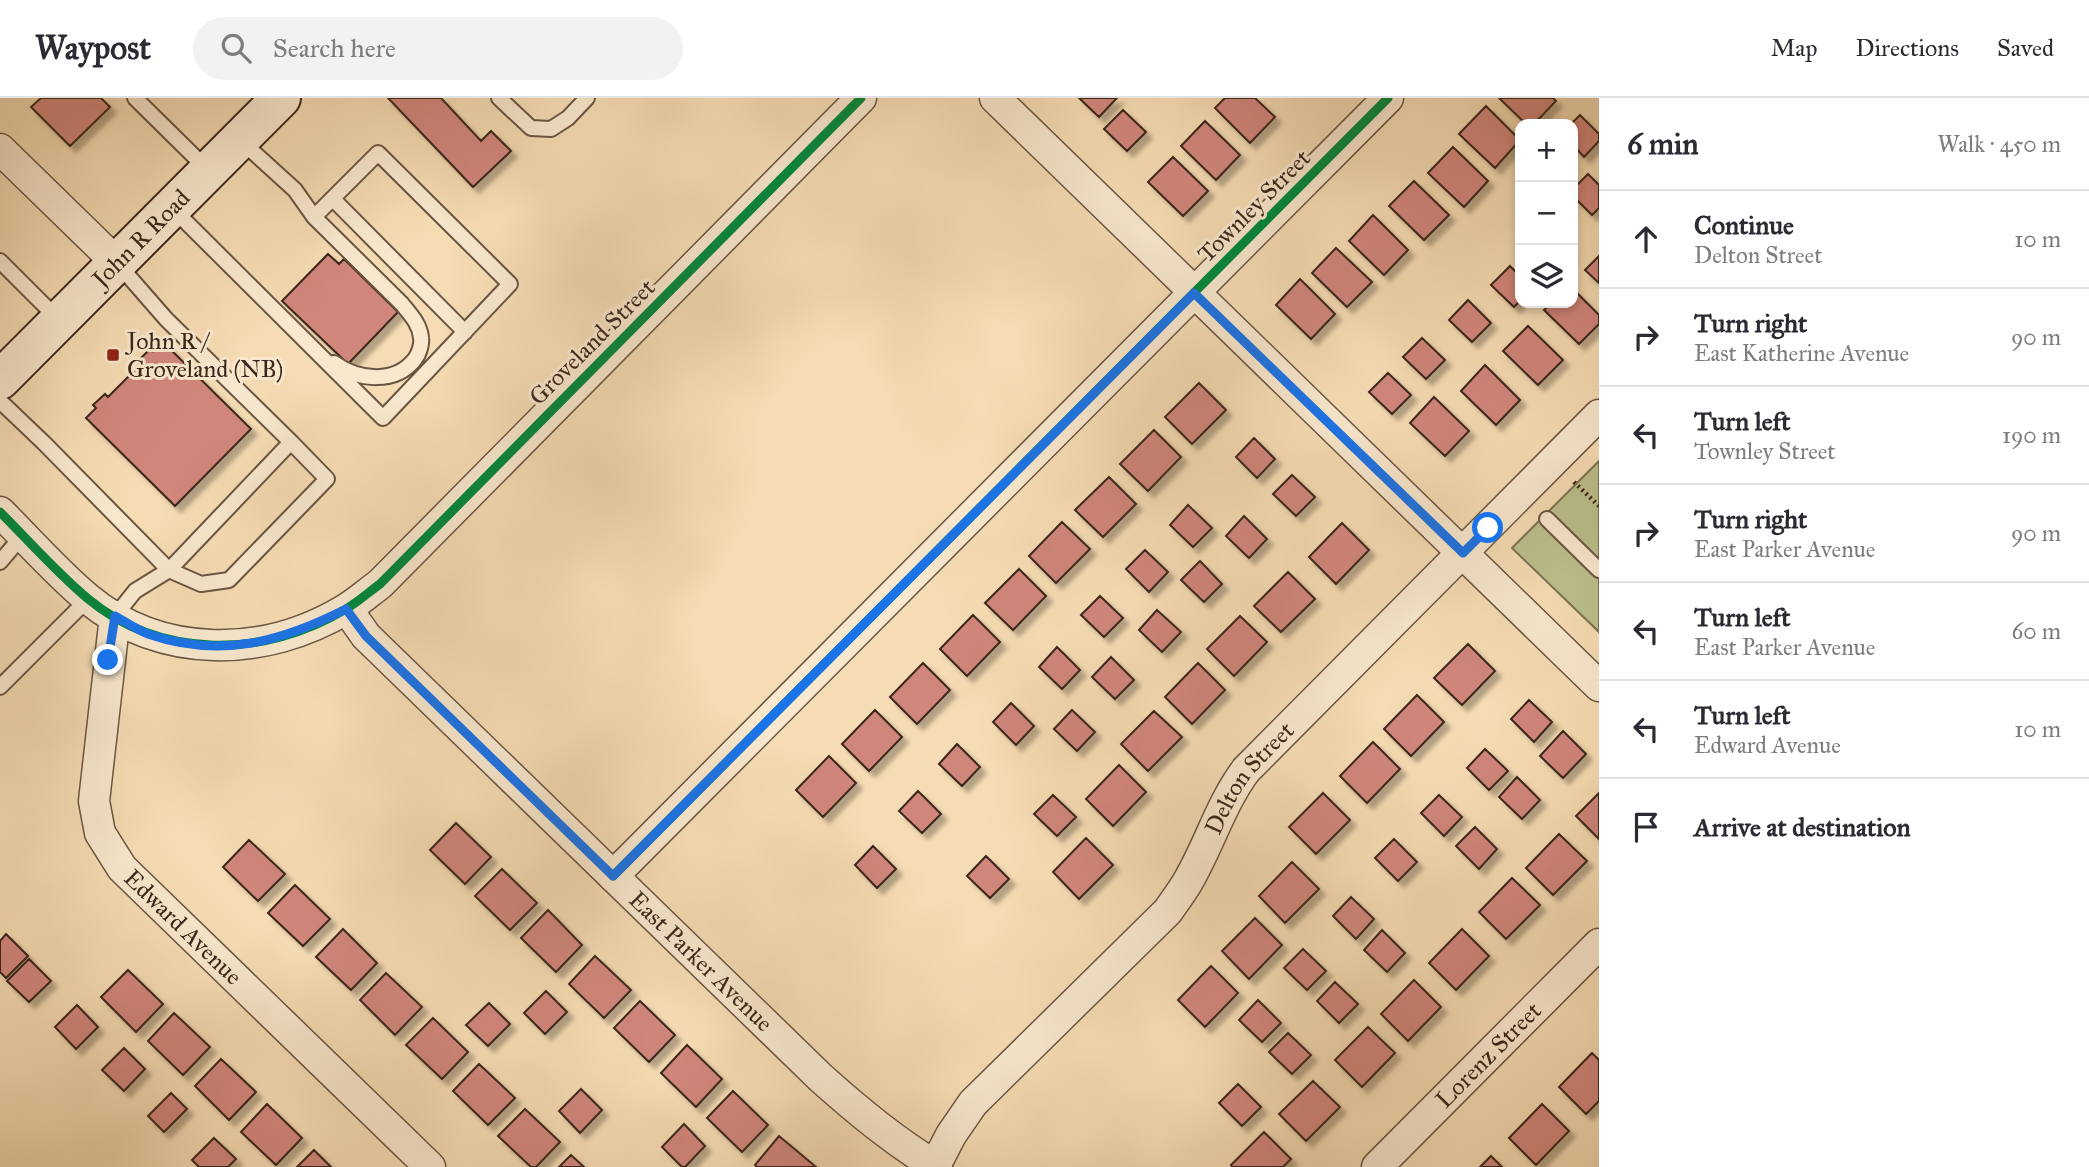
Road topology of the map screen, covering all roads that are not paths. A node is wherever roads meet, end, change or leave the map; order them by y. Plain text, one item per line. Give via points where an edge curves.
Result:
1 (135, 98) edge
2 (281, 98) edge
3 (499, 98) edge
4 (587, 98) edge
5 (861, 98) edge
6 (995, 98) edge
7 (1388, 98) edge
8 (239, 139) junction
9 (0, 149) edge
10 (208, 170) junction
11 (333, 199) junction
12 (172, 208) junction
13 (314, 216) junction
14 (0, 261) edge
15 (117, 263) junction
16 (1194, 293) junction
17 (60, 321) junction
18 (465, 332) junction
19 (308, 344) junction
20 (0, 380) edge
21 (0, 401) edge
22 (1599, 415) edge
23 (291, 442) junction
24 (0, 512) edge
25 (1547, 519) dead end
26 (23, 535) junction
27 (1463, 553) junction
28 (0, 562) edge
29 (169, 570) junction
30 (1599, 570) edge
31 (88, 599) junction
32 (346, 609) junction
33 (115, 616) junction
34 (1599, 686) edge
35 (0, 687) edge
36 (613, 876) junction
37 (1599, 944) edge
38 (430, 1167) edge
39 (936, 1167) edge
40 (1377, 1167) edge

1 - 10 lane
2 - 8 main road, John R Road
3 - 4 lane via 531,128 551,129
5 - 32 street, Groveland Street via 380,584
6 - 16 street
7 - 16 street, Townley Street
8 - 10 main road, John R Road
8 - 13 lane via 295,190
9 - 15 street
10 - 12 main road, John R Road
11 - 13 lane
11 - 18 lane
11 - 18 lane via 378,153 510,284
12 - 15 main road, John R Road
12 - 19 lane
13 - 19 lane via 409,312 422,338 418,355 407,368 385,378 363,376 339,366
14 - 17 lane
15 - 17 main road, John R Road
15 - 23 lane via 166,319
16 - 27 street
16 - 36 street, Townley Street
17 - 20 main road, John R Road
18 - 19 lane via 383,418
21 - 29 lane
22 - 27 street, Delton Street
23 - 29 lane
23 - 29 lane via 327,479 229,580 201,584
24 - 26 street
25 - 30 lane
26 - 28 lane
26 - 31 street
27 - 34 street
27 - 39 street, Delton Street via 1246,770 1168,911 973,1103
29 - 33 lane via 135,591
31 - 33 street
31 - 35 lane
32 - 33 street via 302,631 223,646 181,643 145,633
32 - 36 street, East Parker Avenue via 366,636
33 - 38 street, Edward Avenue via 93,801 100,833 122,868
36 - 39 street, East Parker Avenue via 821,1078 890,1137
37 - 40 street, Lorenz Street

